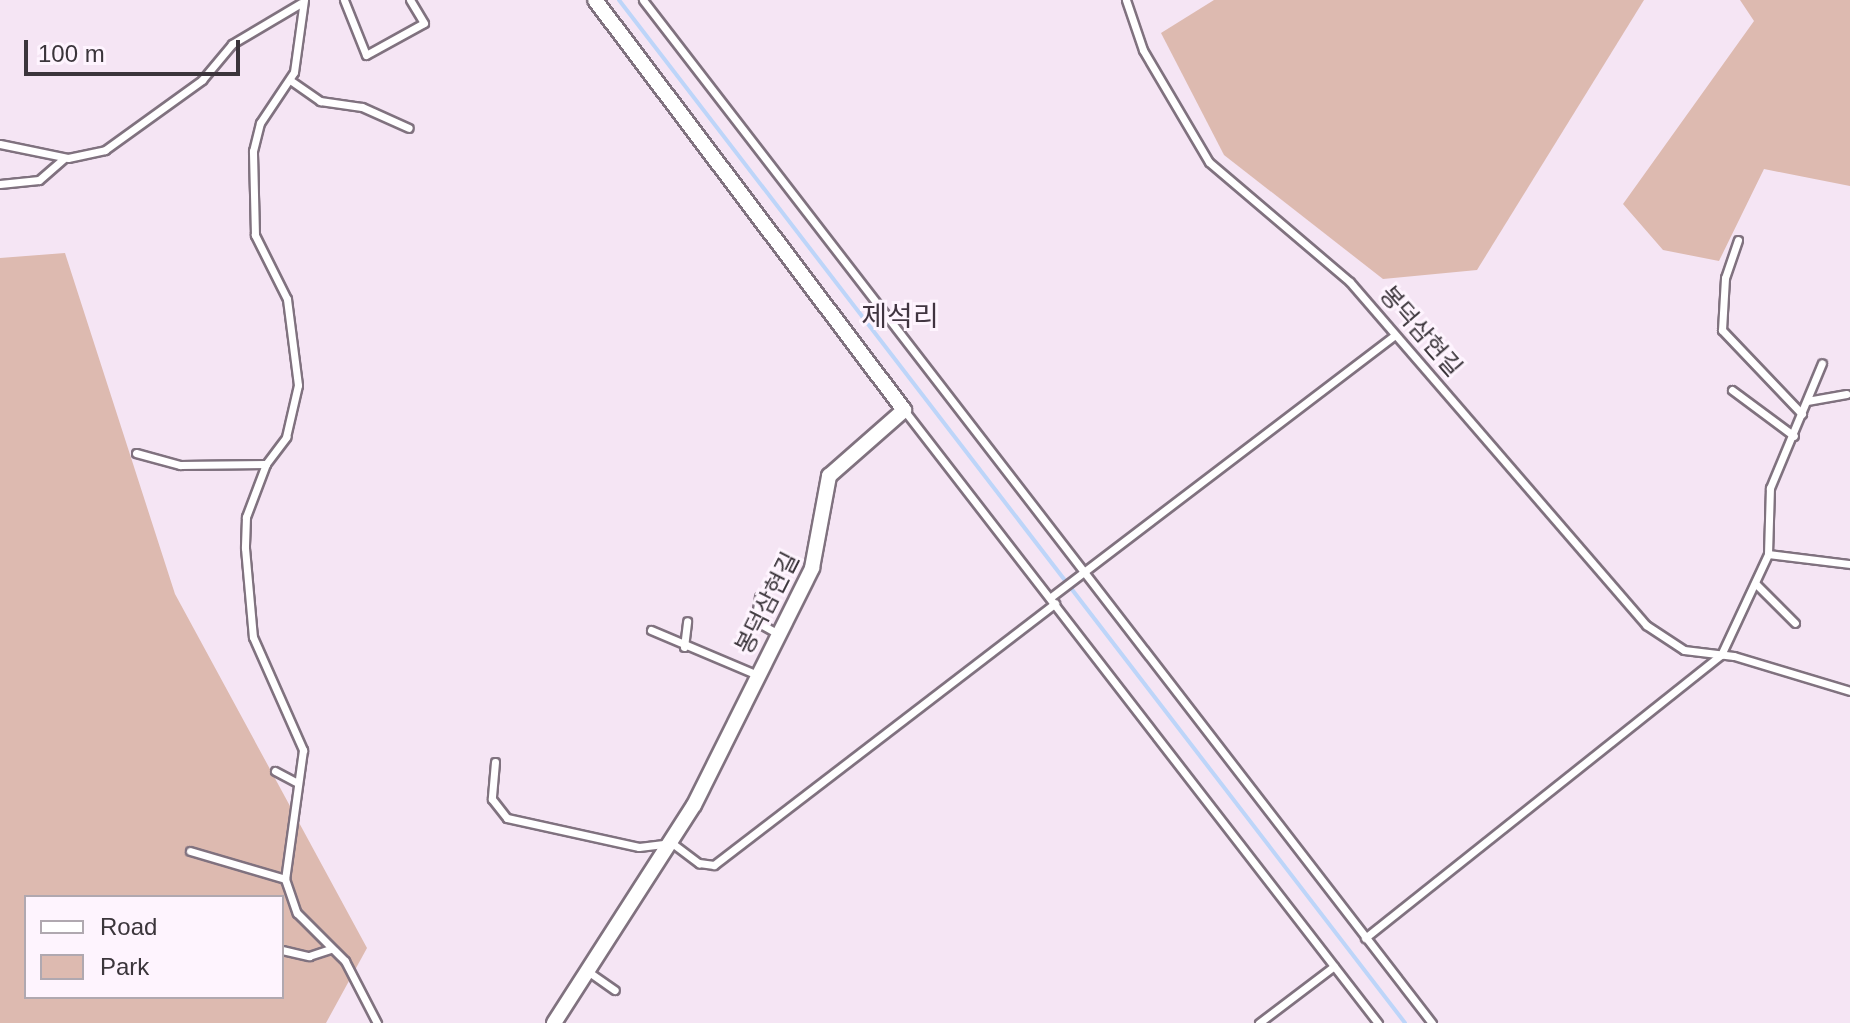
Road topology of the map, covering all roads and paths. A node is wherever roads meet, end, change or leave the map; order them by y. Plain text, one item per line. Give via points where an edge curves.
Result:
1 (344, 0) edge
2 (410, 0) edge
3 (595, 0) edge
4 (643, 0) edge
5 (1126, 0) edge
6 (303, 2) edge
7 (290, 80) junction
8 (409, 128) dead end
9 (0, 144) edge
10 (64, 158) junction
11 (0, 184) edge
12 (1738, 240) dead end
13 (1395, 335) junction
14 (1822, 363) dead end
15 (1732, 390) dead end
16 (1846, 394) dead end
17 (1807, 401) junction
18 (904, 410) junction
19 (1802, 414) junction
20 (1794, 436) junction
21 (136, 453) dead end
22 (266, 464) junction
23 (1768, 554) junction
24 (1850, 564) edge
25 (1080, 575) junction
26 (1756, 584) junction
27 (759, 597) dead end
28 (1053, 600) junction
29 (687, 621) dead end
30 (1795, 623) dead end
31 (651, 630) dead end
32 (777, 633) junction
33 (684, 647) junction
34 (1721, 655) junction
35 (755, 674) junction
36 (1850, 691) edge
37 (495, 762) dead end
38 (275, 771) dead end
39 (296, 782) junction
40 (672, 843) junction
41 (190, 851) dead end
42 (285, 879) junction
43 (1365, 938) junction
44 (330, 949) junction
45 (284, 950) edge
46 (1334, 966) junction
47 (584, 969) junction
48 (615, 990) dead end
49 (377, 1023) edge
50 (554, 1023) edge
51 (1259, 1023) edge
52 (1378, 1023) edge
53 (1432, 1023) edge

1 - 2 lane via 366,55 424,23
3 - 18 street
4 - 25 lane
5 - 13 lane, 봉덕삼현길 via 1143,50 1209,162 1350,282
6 - 7 lane
6 - 10 lane via 232,44 202,80 114,146
7 - 8 lane via 320,101 362,107
7 - 22 lane via 260,123 253,151 255,235 287,299 298,385 286,437
9 - 10 lane
10 - 11 lane via 39,180
12 - 19 lane via 1720,303 1722,330
13 - 25 lane
13 - 34 lane, 봉덕삼현길 via 1646,625 1684,650
14 - 17 lane
15 - 20 lane
16 - 17 lane
17 - 19 lane
18 - 28 lane
18 - 32 street, 봉덕삼현길 via 829,476 822,540
19 - 20 lane
20 - 23 lane via 1770,488
21 - 22 lane via 180,465
22 - 39 lane via 244,530 250,617 256,648 300,736 304,762
23 - 24 lane
23 - 26 lane
25 - 28 lane
25 - 43 lane
26 - 30 lane
26 - 34 lane
27 - 32 lane via 755,621
28 - 40 lane via 714,865 699,863
28 - 46 lane
29 - 33 lane
31 - 33 lane
32 - 35 street, 봉덕삼현길
33 - 35 lane
34 - 36 lane, 봉덕삼현길
34 - 43 lane
35 - 40 street, 봉덕삼현길
37 - 40 lane via 492,799 507,818 639,847
38 - 39 lane
39 - 42 lane via 297,830
40 - 47 street, 봉덕삼현길
41 - 42 lane
42 - 44 lane via 306,929
43 - 53 lane
44 - 45 lane via 309,956
44 - 49 lane via 358,979
46 - 51 lane
46 - 52 lane
47 - 48 lane
47 - 50 street, 봉덕삼현길

